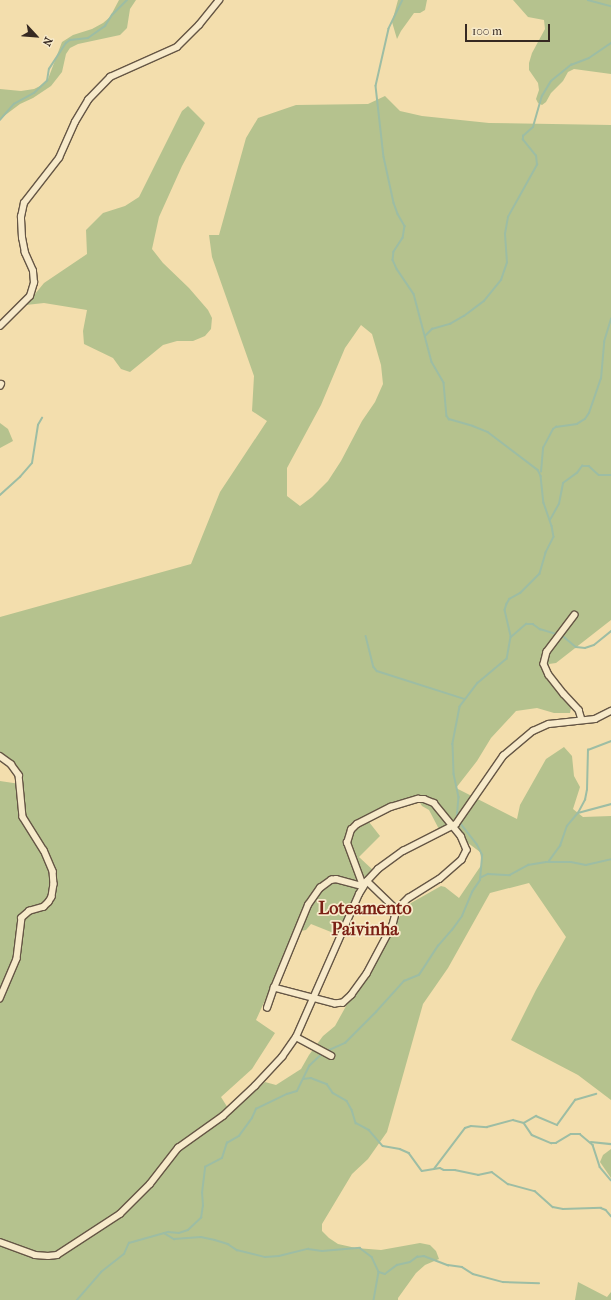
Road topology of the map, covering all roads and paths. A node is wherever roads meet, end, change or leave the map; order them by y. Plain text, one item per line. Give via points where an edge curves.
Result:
1 (219, 0) edge
2 (0, 326) edge
3 (575, 615) dead end
4 (611, 711) edge
5 (582, 720) junction
6 (0, 756) edge
7 (453, 826) junction
8 (365, 884) junction
9 (397, 910) junction
10 (274, 988) junction
11 (314, 997) junction
12 (0, 999) edge
13 (267, 1008) dead end
14 (296, 1037) junction
15 (331, 1056) dead end
16 (0, 1242) edge

1 - 2 street via 200,25 177,47 110,78 96,90 85,105 59,158 24,203 21,217 22,238 33,271 34,283 30,296
3 - 5 street via 547,652 544,664 549,675 579,710
4 - 5 street via 595,719
5 - 7 street via 544,725 522,738 504,756 481,786 464,816
6 - 12 street via 11,764 19,775 22,817 44,850 53,871 54,884 49,902 22,918 17,959
7 - 8 street via 403,850 385,863
7 - 8 street via 434,803 424,798 391,807 357,824 351,830 347,843
7 - 9 street via 466,845 465,856 452,869 414,894
8 - 9 street
8 - 10 street via 336,879 320,888 308,905
8 - 11 street
9 - 11 street via 389,934 363,981 352,995 339,1004
10 - 11 street
10 - 13 street
11 - 14 street
14 - 15 street
14 - 16 street via 282,1057 255,1086 223,1116 178,1148 150,1184 107,1224 57,1255 35,1255

